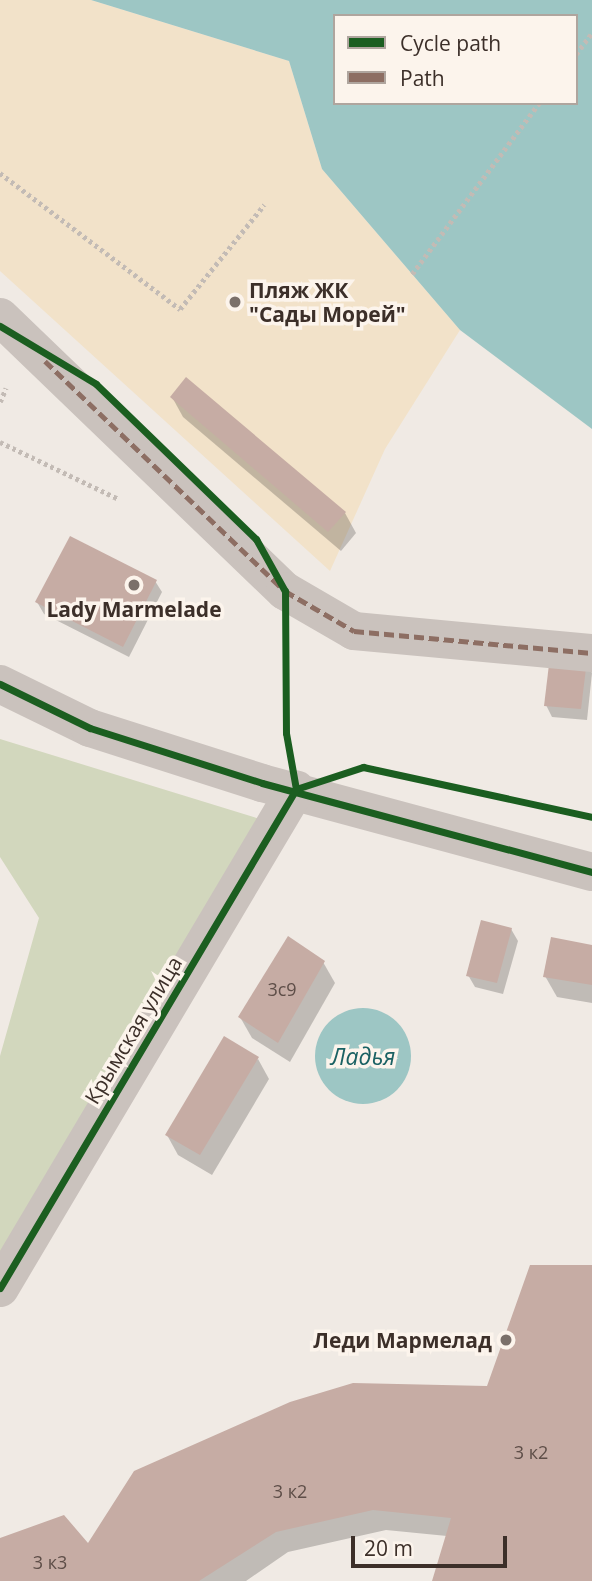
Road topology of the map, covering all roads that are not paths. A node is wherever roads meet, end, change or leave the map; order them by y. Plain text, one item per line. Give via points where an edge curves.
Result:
1 (0, 317) edge
2 (592, 653) edge
3 (0, 684) edge
4 (296, 789) junction
5 (592, 872) edge
6 (0, 1289) edge

1 - 2 street via 285,591 354,631
3 - 4 street via 90,728
4 - 5 street
4 - 6 street, Крымская улица

